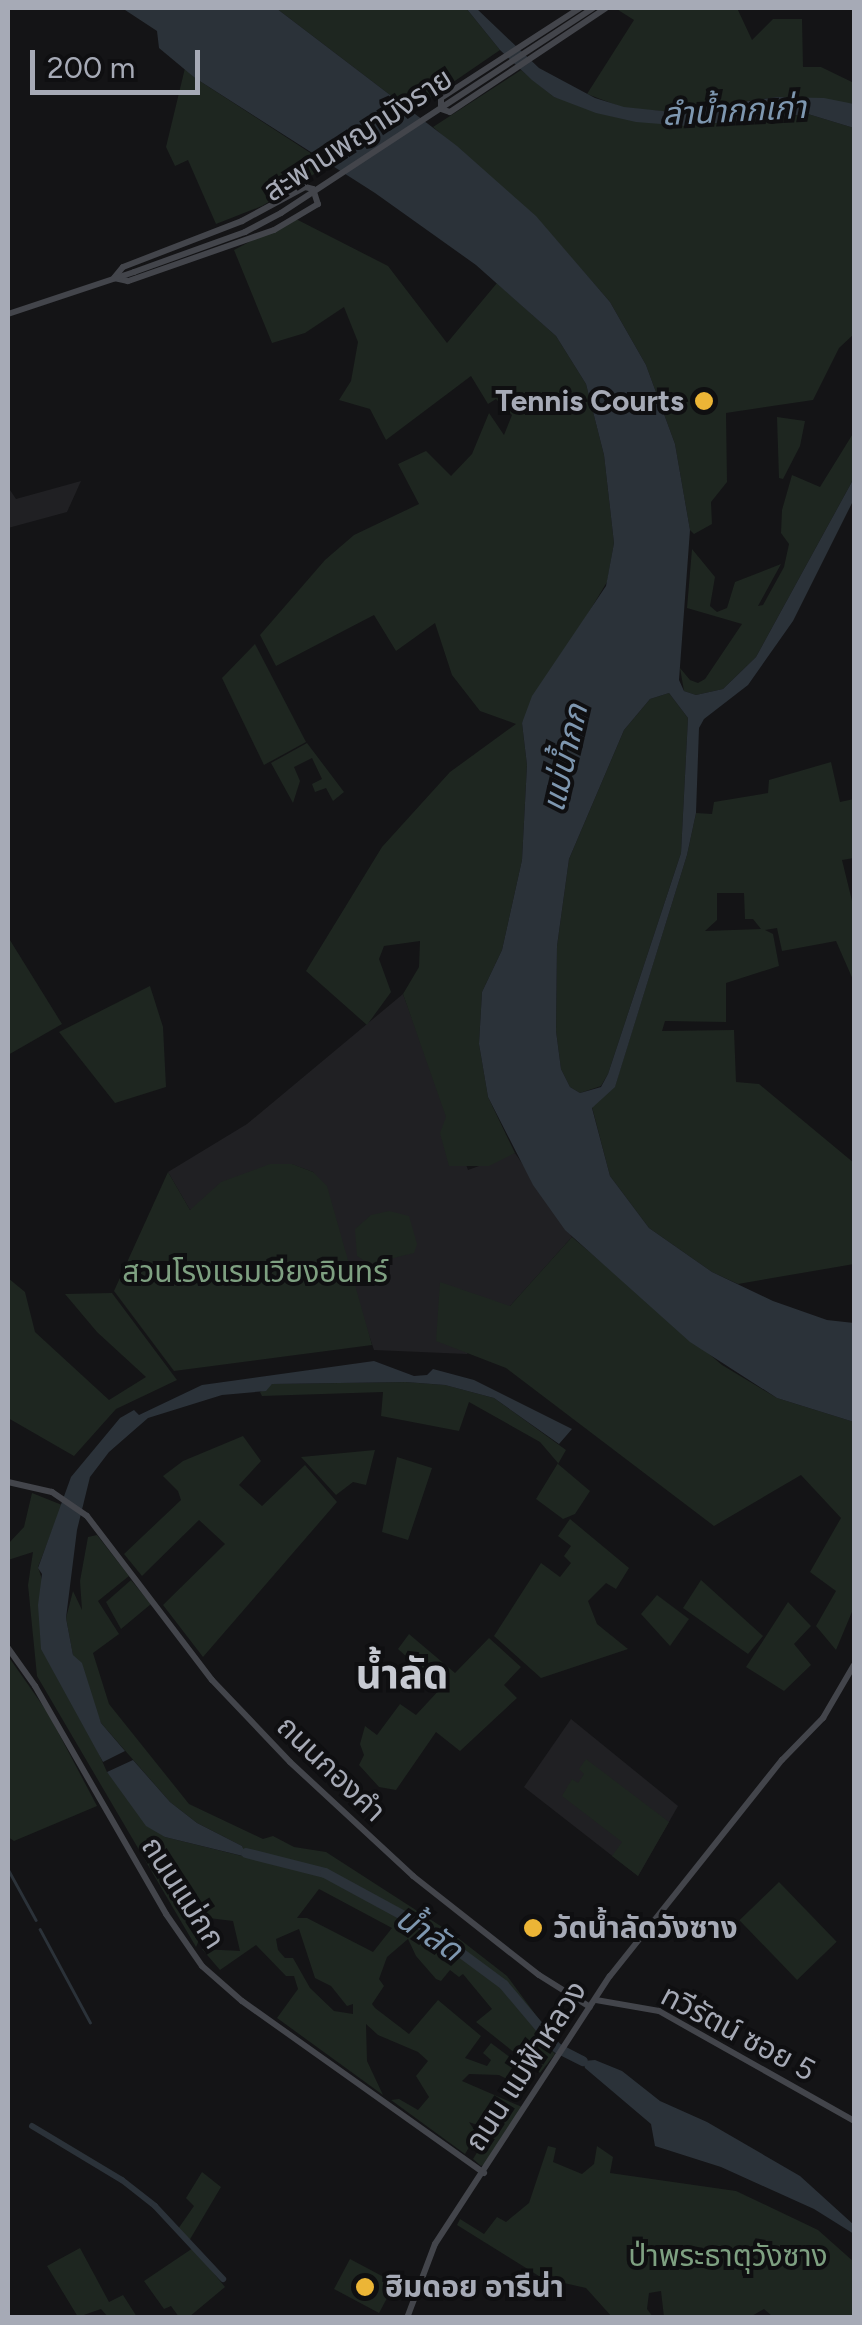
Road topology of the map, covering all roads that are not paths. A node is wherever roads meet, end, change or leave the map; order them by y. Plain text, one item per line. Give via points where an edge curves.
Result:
1 (580, 8) edge
2 (593, 8) edge
3 (606, 8) edge
4 (114, 278) junction
5 (8, 314) edge
6 (8, 1482) edge
7 (8, 1648) edge
8 (854, 1665) edge
9 (593, 2003) junction
10 (854, 2120) edge
11 (484, 2173) junction
12 (407, 2318) edge

1 - 3 street via 441,98 441,108 450,112
2 - 4 street, สะพานพญามังราย, bridge via 281,213
4 - 4 street via 123,267 242,222 305,186 319,198 259,237 128,281
4 - 5 street
6 - 9 street, ถนนกองคำ via 52,1492 88,1516 212,1680 290,1762 413,1876 540,1975
7 - 11 street, ถนนแม่กก via 202,1966
8 - 9 street, ถนน แม่ฟ้าหลวง via 823,1718 782,1760
9 - 10 street, ทวีรัตน์ ซอย 5 via 659,2011
9 - 11 street, ถนน แม่ฟ้าหลวง
11 - 12 street, ถนน แม่ฟ้าหลวง via 430,2254

